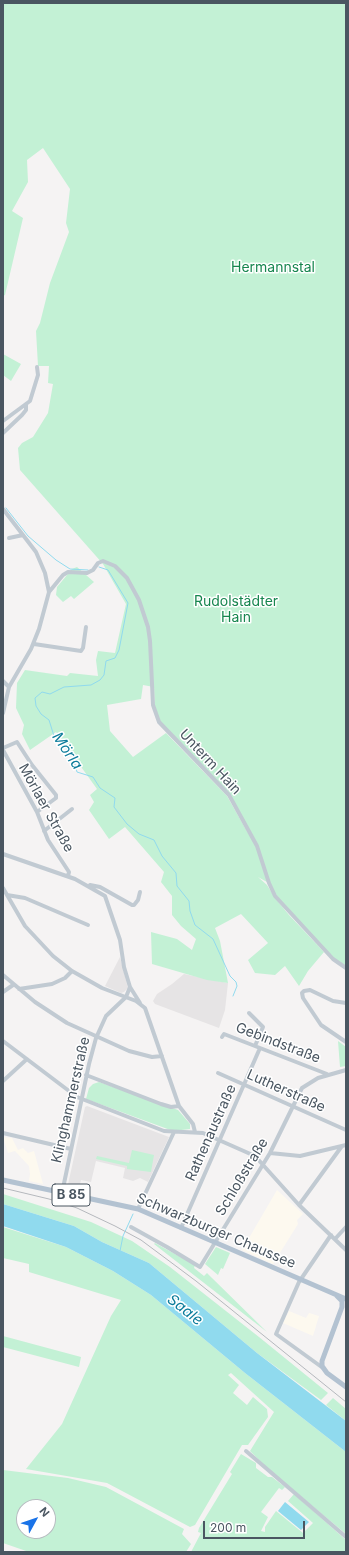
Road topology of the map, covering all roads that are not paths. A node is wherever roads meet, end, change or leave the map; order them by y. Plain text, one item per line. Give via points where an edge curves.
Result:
1 (37, 367) dead end
2 (26, 405) junction
3 (7, 418) junction
4 (3, 421) edge
5 (13, 423) junction
6 (3, 433) edge
7 (3, 509) edge
8 (23, 535) junction
9 (9, 538) dead end
10 (49, 592) junction
11 (86, 627) dead end
12 (34, 644) junction
13 (3, 681) edge
14 (9, 687) junction
15 (3, 713) edge
16 (3, 749) edge
17 (72, 809) dead end
18 (37, 812) junction
19 (44, 831) junction
20 (3, 854) edge
21 (68, 876) junction
22 (88, 885) junction
23 (3, 888) edge
24 (140, 892) dead end
25 (7, 895) junction
26 (86, 925) dead end
27 (346, 968) edge
28 (72, 971) junction
29 (3, 975) edge
30 (13, 985) junction
31 (130, 987) junction
32 (18, 989) junction
33 (3, 992) edge
34 (126, 997) junction
35 (140, 1003) junction
36 (346, 1003) edge
37 (249, 1013) dead end
38 (222, 1037) dead end
39 (96, 1038) junction
40 (3, 1041) edge
41 (346, 1042) edge
42 (255, 1046) junction
43 (260, 1048) junction
44 (162, 1056) junction
45 (27, 1059) junction
46 (316, 1070) junction
47 (346, 1070) edge
48 (218, 1073) dead end
49 (328, 1074) junction
50 (86, 1075) junction
51 (318, 1078) junction
52 (3, 1081) edge
53 (245, 1085) junction
54 (82, 1099) junction
55 (179, 1106) junction
56 (293, 1106) junction
57 (346, 1130) edge
58 (174, 1132) junction
59 (195, 1132) junction
60 (3, 1133) edge
61 (220, 1140) junction
62 (344, 1145) edge
63 (71, 1149) junction
64 (270, 1153) junction
65 (262, 1163) junction
66 (3, 1180) edge
67 (62, 1193) junction
68 (299, 1205) junction
69 (138, 1209) junction
70 (131, 1227) dead end
71 (346, 1227) edge
72 (181, 1228) junction
73 (331, 1235) junction
74 (335, 1239) junction
75 (215, 1243) junction
76 (346, 1250) edge
77 (301, 1280) junction
78 (334, 1294) junction
79 (346, 1299) edge
80 (346, 1303) edge
81 (342, 1307) junction
82 (323, 1368) junction
83 (346, 1386) edge
84 (246, 1451) dead end
85 (346, 1537) edge

1 - 2 street via 38,375 32,397
2 - 3 street
2 - 5 street via 26,410
3 - 4 street
3 - 5 street
5 - 6 street
7 - 8 street
8 - 9 street
8 - 10 street via 40,559
10 - 12 street
10 - 27 street, Unterm Hain via 68,572 87,573 98,563 107,562 120,571 135,591 141,605 150,640 153,705 162,727 228,795 257,846 276,896 333,959
11 - 12 street via 81,651
12 - 14 street
13 - 14 street
14 - 15 street
16 - 18 street, Mörlaer Straße
16 - 18 street via 17,742 56,795 56,798
17 - 19 street
18 - 19 street, Mörlaer Straße
19 - 21 street, Mörlaer Straße via 69,872
20 - 21 street
21 - 22 street
22 - 24 street via 100,887 134,905
22 - 31 street via 108,900 123,949 124,967
23 - 25 street
25 - 26 street via 25,898
25 - 28 street via 31,934
28 - 32 street via 65,978 52,984
28 - 34 street via 102,988
29 - 30 street
30 - 32 street
30 - 33 street
31 - 34 street
31 - 35 street
32 - 39 street via 63,1021
34 - 35 street
34 - 39 street, Klinghammerstraße via 106,1016
35 - 44 street via 145,1008
36 - 41 street via 333,1001 310,990 304,990 302,994 302,998 321,1024
37 - 42 street via 264,1026
38 - 42 street, Gebindstraße via 224,1034
39 - 44 street via 144,1055
39 - 50 street, Klinghammerstraße
40 - 45 street
42 - 43 street, Gebindstraße
43 - 46 street, Gebindstraße
43 - 53 street, Rathenaustraße
44 - 55 street
45 - 52 street
45 - 54 street
46 - 49 street, Gebindstraße
46 - 51 street
47 - 49 street, Schloßstraße
48 - 53 street, Lutherstraße
49 - 51 street, Schloßstraße
50 - 54 street, Klinghammerstraße
50 - 55 street via 161,1104
51 - 56 street, Schloßstraße via 302,1088
53 - 56 street, Lutherstraße
53 - 61 street, Rathenaustraße
54 - 58 street
54 - 63 street, Klinghammerstraße
55 - 59 street via 193,1124
56 - 57 street, Lutherstraße
56 - 64 street, Schloßstraße
58 - 59 street
58 - 69 street
59 - 61 street
60 - 63 street
61 - 65 street via 255,1156
61 - 72 street, Rathenaustraße
62 - 64 street via 300,1156
62 - 68 street
63 - 67 street, Klinghammerstraße
64 - 65 street, Schloßstraße
65 - 68 street
65 - 75 street, Schloßstraße
66 - 67 main road, Schwarzburger Chaussee / B 85
67 - 69 main road, Schwarzburger Chaussee / B 85
68 - 73 street
69 - 72 main road, Schwarzburger Chaussee / B 85
70 - 75 street, Schloßstraße via 200,1267
71 - 74 street
72 - 75 main road, Schwarzburger Chaussee / B 85
73 - 74 street
73 - 77 street
74 - 76 street
75 - 77 main road, Schwarzburger Chaussee / B 85
77 - 78 main road, Schwarzburger Chaussee / B 85
77 - 82 street via 276,1334
78 - 79 main road, Schwarzburger Chaussee / B 85
78 - 81 main road via 342,1301
80 - 81 main road
81 - 82 main road via 322,1361
82 - 83 main road
84 - 85 street

